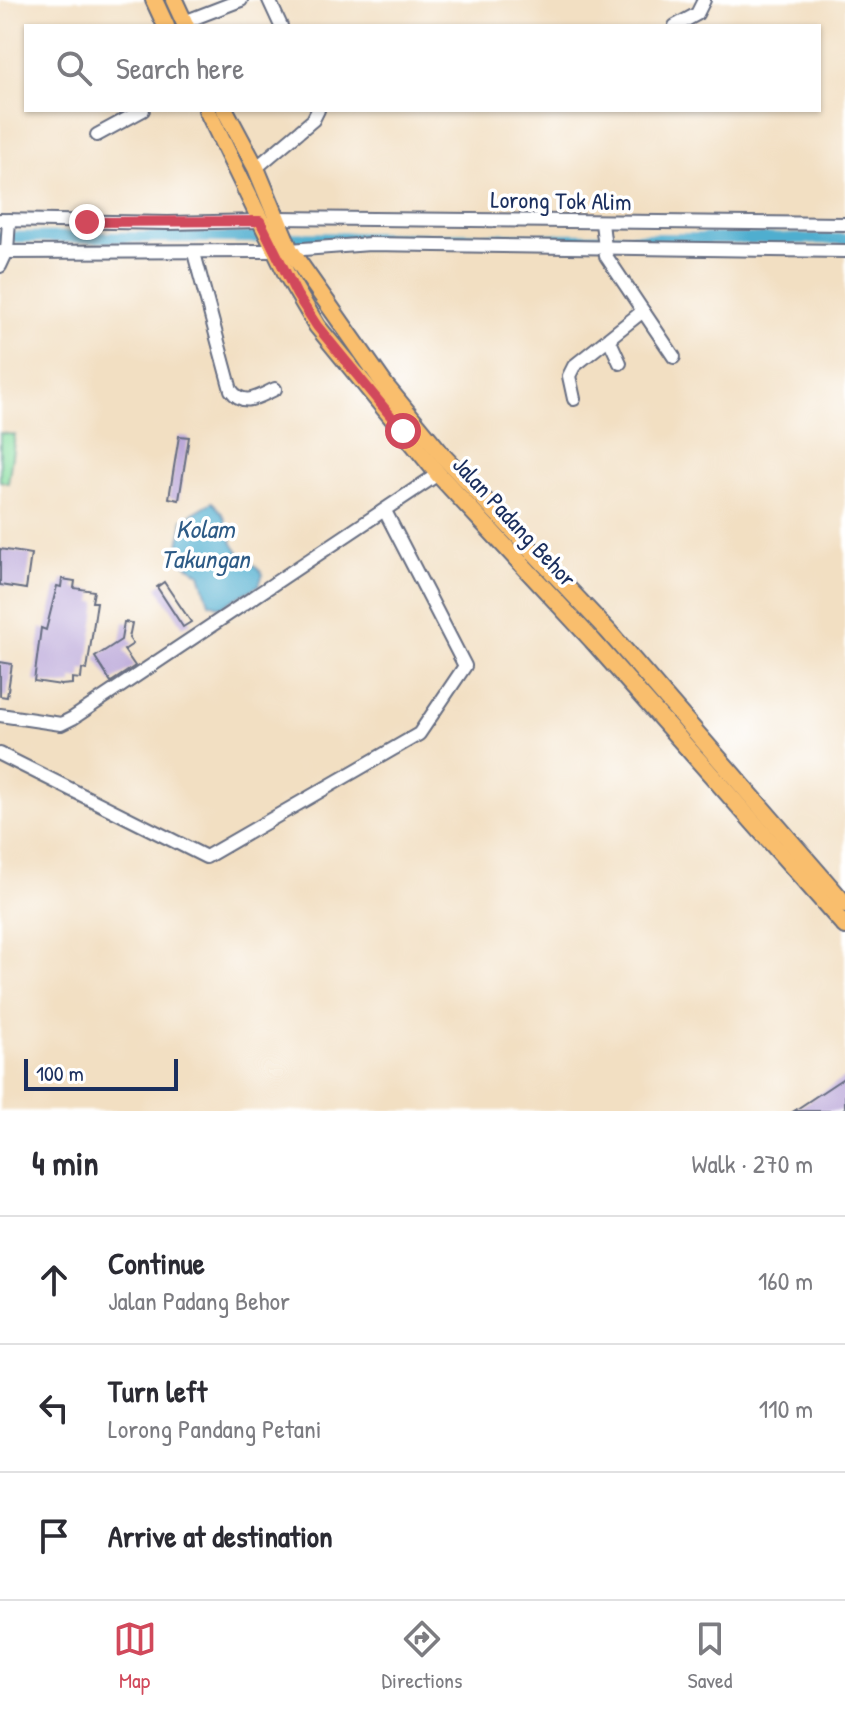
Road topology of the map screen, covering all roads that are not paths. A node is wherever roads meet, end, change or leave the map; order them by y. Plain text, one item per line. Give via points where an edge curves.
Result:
1 (154, 0) edge
2 (174, 0) edge
3 (241, 0) edge
4 (269, 0) edge
5 (704, 0) edge
6 (165, 24) edge
7 (185, 24) edge
8 (280, 24) edge
9 (679, 24) edge
10 (139, 112) edge
11 (208, 112) edge
12 (226, 112) edge
13 (317, 112) edge
14 (97, 135) dead end
15 (238, 153) junction
16 (256, 168) junction
17 (268, 220) junction
18 (6, 221) edge
19 (845, 224) edge
20 (602, 226) junction
21 (603, 248) junction
22 (284, 249) junction
23 (5, 250) edge
24 (845, 251) edge
25 (194, 253) junction
26 (0, 266) edge
27 (643, 311) junction
28 (609, 339) junction
29 (674, 357) dead end
30 (620, 363) dead end
31 (275, 389) dead end
32 (574, 399) dead end
33 (444, 457) junction
34 (438, 474) junction
35 (385, 511) junction
36 (0, 715) edge
37 (0, 754) edge
38 (845, 904) edge
39 (845, 926) edge

1 - 6 main road
2 - 7 main road
3 - 7 street
4 - 8 street
5 - 9 street via 697,14
10 - 14 street
11 - 15 main road, Jalan Padang Behor
12 - 15 main road, Jalan Padang Behor
13 - 16 street
15 - 16 main road, Jalan Padang Behor
15 - 17 main road, Jalan Padang Behor
16 - 17 main road, Jalan Padang Behor
17 - 18 street, Lorong Tok Alim
17 - 20 street, Lorong Tok Alim
17 - 22 main road, Jalan Padang Behor
18 - 23 street
19 - 20 street, Lorong Tok Alim
20 - 21 street
21 - 22 street via 370,244
21 - 24 street
21 - 27 street
22 - 25 street
22 - 33 main road, Jalan Padang Behor
22 - 34 main road, Jalan Padang Behor via 317,326
23 - 25 street
23 - 26 street
25 - 31 street via 231,390 247,401
27 - 28 street
27 - 29 street
28 - 30 street
28 - 32 street via 570,370
33 - 34 main road
33 - 38 main road, Jalan Padang Behor via 608,631
34 - 35 street
34 - 39 main road, Jalan Padang Behor
35 - 36 street via 73,718 61,724
35 - 37 street via 465,666 414,738 206,857

